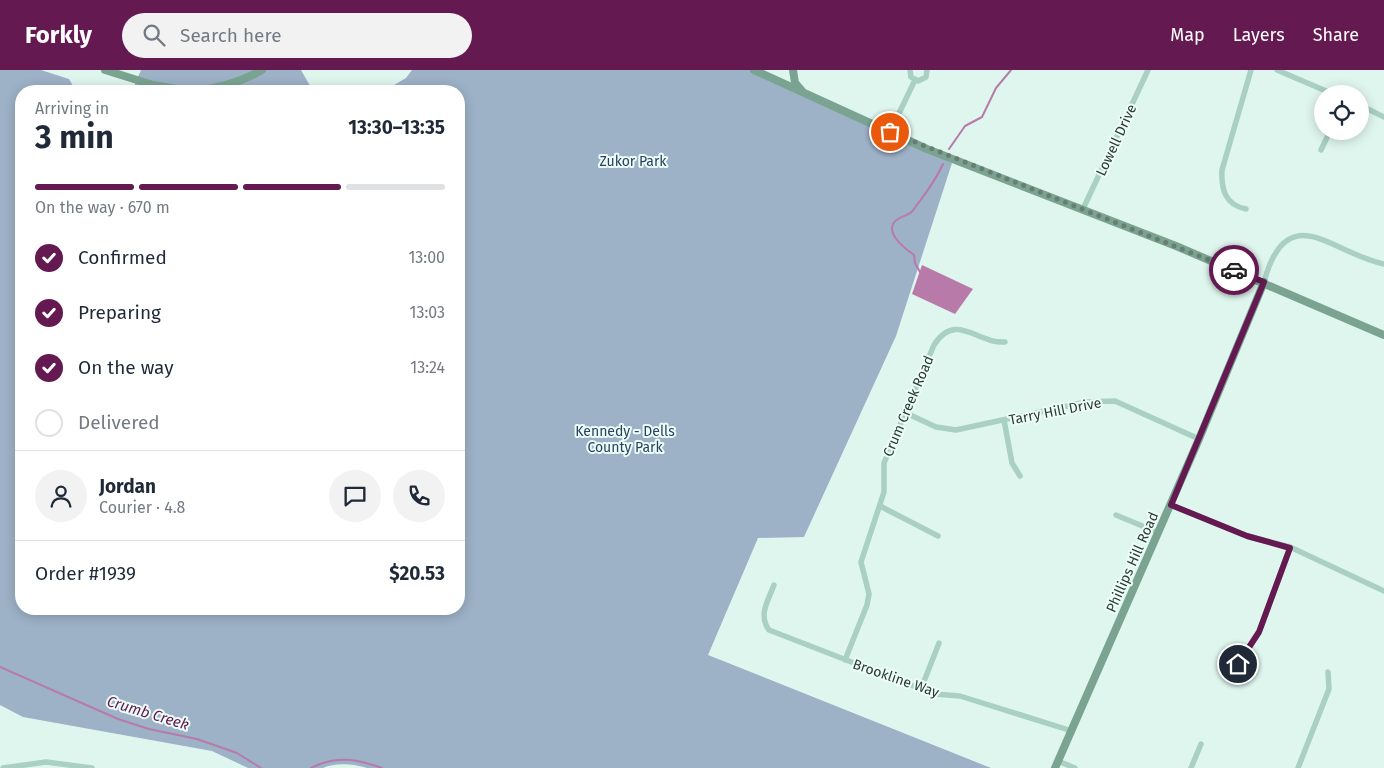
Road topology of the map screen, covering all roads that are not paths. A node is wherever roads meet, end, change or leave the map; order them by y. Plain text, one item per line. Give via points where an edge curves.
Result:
1 (105, 70) edge
2 (262, 70) edge
3 (754, 70) edge
4 (792, 70) edge
5 (910, 70) edge
6 (927, 70) edge
7 (1148, 70) edge
8 (1251, 70) edge
9 (1276, 70) edge
10 (915, 80) junction
11 (784, 84) junction
12 (153, 85) edge
13 (230, 85) edge
14 (1314, 86) edge
15 (807, 96) junction
16 (1369, 110) edge
17 (1384, 117) edge
18 (890, 132) junction
19 (1326, 140) edge
20 (1321, 150) dead end
21 (1083, 209) junction
22 (1246, 209) dead end
23 (1384, 264) edge
24 (1264, 282) junction
25 (1384, 335) edge
26 (1005, 342) dead end
27 (906, 413) junction
28 (1004, 420) junction
29 (1200, 439) junction
30 (1020, 476) dead end
31 (1171, 505) junction
32 (880, 506) junction
33 (1116, 515) dead end
34 (1159, 533) junction
35 (938, 536) dead end
36 (1290, 548) junction
37 (774, 585) dead end
38 (1384, 591) edge
39 (939, 643) dead end
40 (845, 660) junction
41 (1238, 664) dead end
42 (1328, 672) dead end
43 (921, 689) junction
44 (1072, 731) junction
45 (1201, 744) dead end
46 (1056, 764) edge
47 (3, 768) edge
48 (92, 768) edge
49 (1075, 768) edge
50 (1191, 768) edge
51 (1298, 768) edge

1 - 12 street
2 - 13 street
3 - 11 street
4 - 11 street
4 - 15 street via 796,85
5 - 10 street
6 - 10 street via 924,79
7 - 21 street, Lowell Drive
8 - 22 street via 1222,170 1227,199
9 - 14 street
10 - 18 street
11 - 15 street
15 - 18 street
16 - 17 street
18 - 21 street
19 - 20 street
21 - 24 street
23 - 24 street via 1317,237 1301,235 1289,239 1280,248
24 - 25 street
24 - 29 street, Phillips Hill Road
26 - 27 street, Crum Creek Road via 991,341 962,329 946,331 934,344
27 - 28 street, Tarry Hill Drive via 946,430
27 - 32 street, Crum Creek Road via 884,463 884,492
28 - 29 street, Tarry Hill Drive via 1086,402 1116,401
28 - 30 street via 1012,463
29 - 31 street, Phillips Hill Road
31 - 34 street, Phillips Hill Road
31 - 36 street via 1247,536
32 - 35 street
32 - 40 street, Crum Creek Road via 862,562 869,594 867,605
33 - 34 street
34 - 44 street, Phillips Hill Road
36 - 38 street
36 - 41 street via 1259,632
37 - 40 street, Brookline Way via 763,612 763,622 769,630
39 - 43 street
40 - 43 street, Brookline Way
42 - 51 street via 1329,689
43 - 44 street, Brookline Way via 934,694 960,696
44 - 46 street, Phillips Hill Road
45 - 50 street
46 - 49 street
47 - 48 street via 46,762

